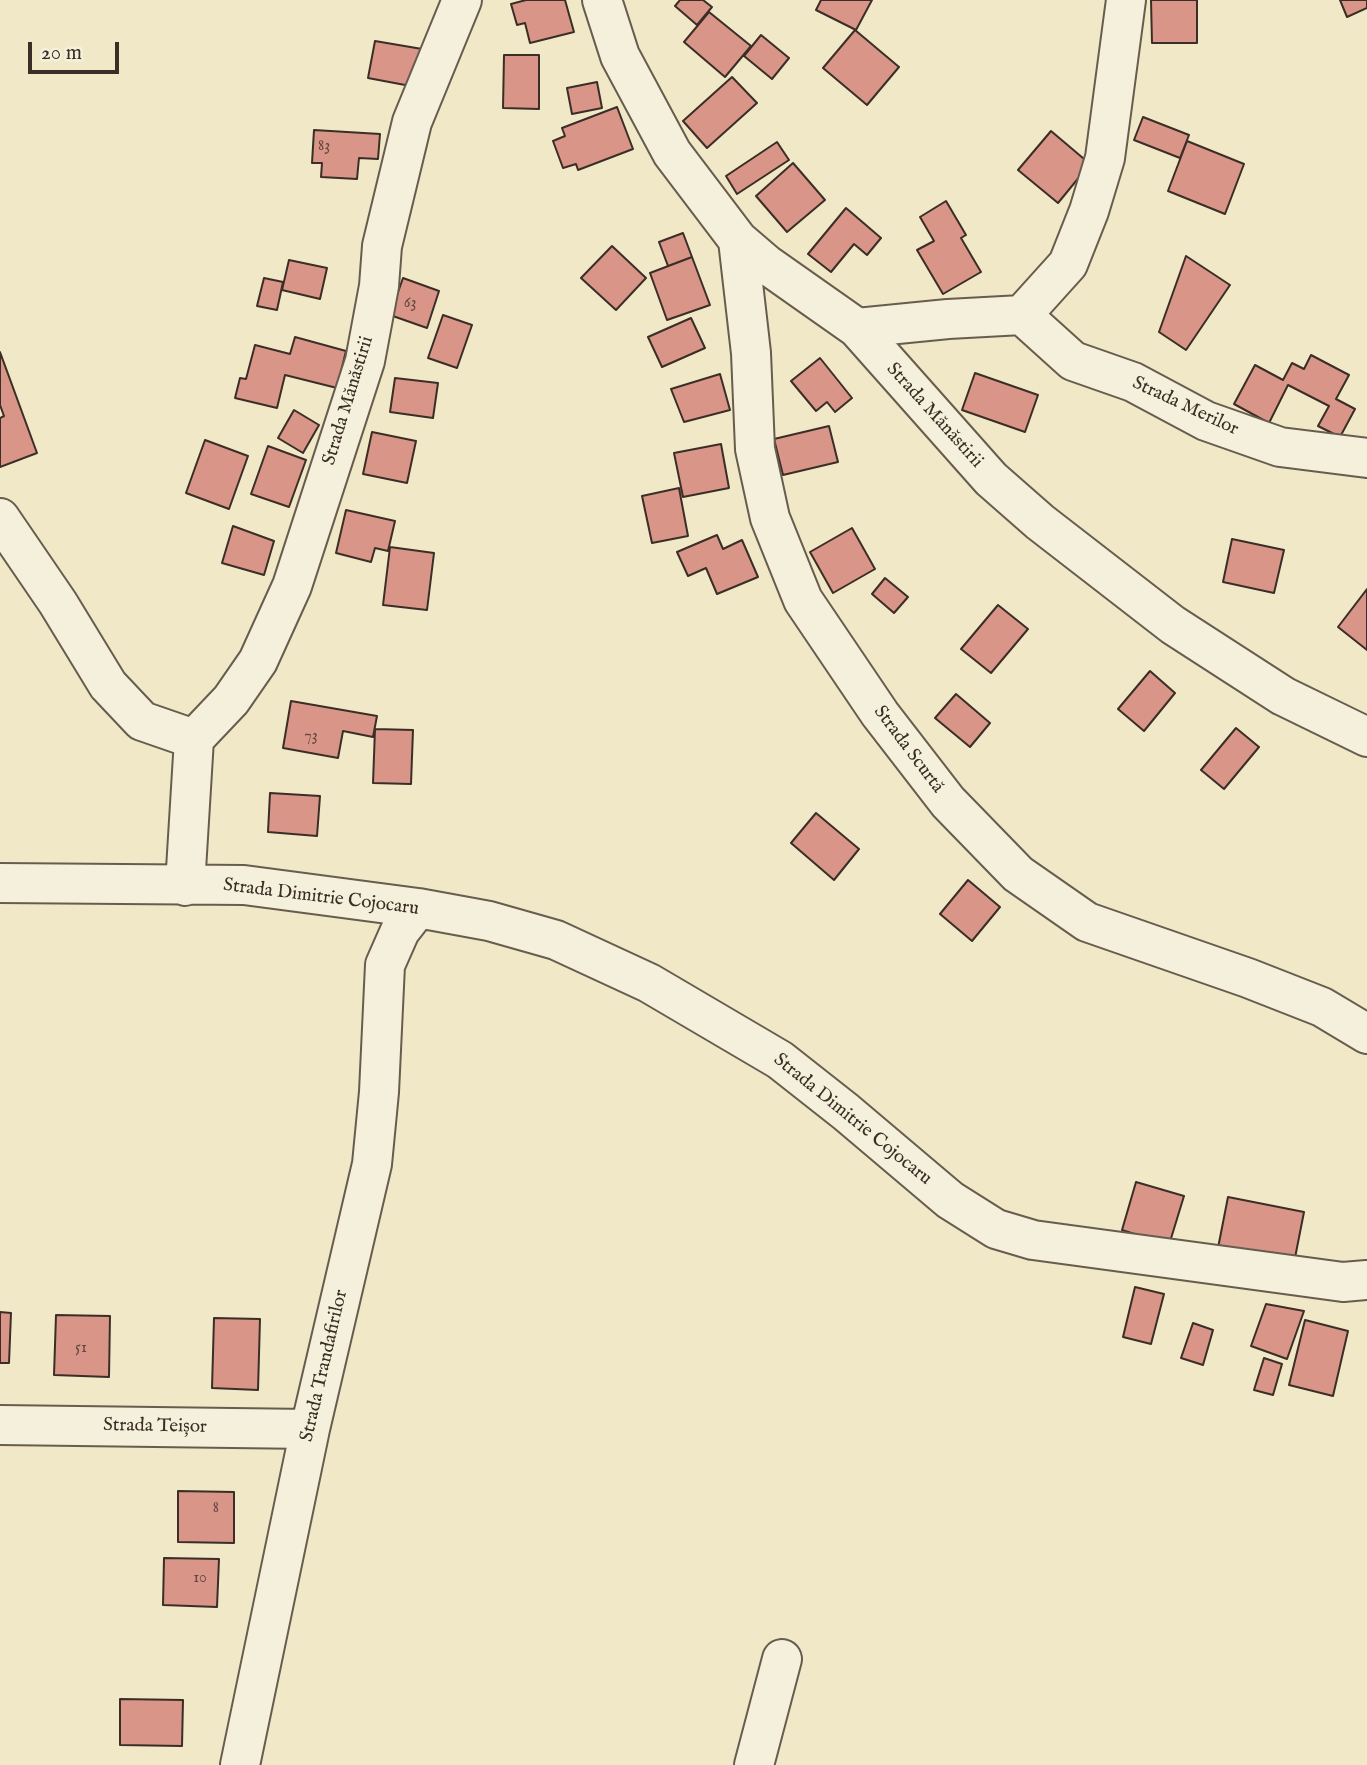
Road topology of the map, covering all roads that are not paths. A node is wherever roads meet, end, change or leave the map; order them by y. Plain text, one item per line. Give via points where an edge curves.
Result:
1 (462, 0) edge
2 (602, 0) edge
3 (1126, 0) edge
4 (738, 240) junction
5 (1021, 315) junction
6 (857, 328) junction
7 (1367, 458) edge
8 (0, 518) edge
9 (1367, 737) edge
10 (194, 738) junction
11 (0, 883) edge
12 (185, 886) junction
13 (357, 898) junction
14 (418, 908) junction
15 (386, 965) junction
16 (1367, 1034) edge
17 (1367, 1280) edge
18 (0, 1425) edge
19 (310, 1429) junction
20 (782, 1659) dead end
21 (240, 1765) edge
22 (754, 1765) edge

1 - 10 street, Strada Mănăstirii via 411,121 382,246 365,361 292,586 258,661 231,700
2 - 4 street, Strada Mănăstirii via 620,56 672,153
3 - 5 street via 1105,158 1089,211 1068,264
4 - 6 street, Strada Mănăstirii
4 - 16 street, Strada Scurtă via 751,353 755,449 769,518 803,600 880,714 948,802 1018,874 1087,922 1322,1007
5 - 6 street
5 - 7 street, Strada Merilor via 1073,361 1133,382 1206,421 1280,447
6 - 9 street, Strada Mănăstirii via 991,479 1040,522 1173,625 1283,696
8 - 10 street via 108,685 142,721
10 - 12 street
11 - 12 street, Strada Dimitrie Cojocaru
12 - 13 street, Strada Dimitrie Cojocaru via 244,885
13 - 14 street, Strada Dimitrie Cojocaru
13 - 15 street, Strada Trandafirilor
14 - 15 street, Strada Trandafirilor via 400,931
14 - 17 street, Strada Dimitrie Cojocaru via 556,940 649,983 780,1060 950,1200 996,1229 1033,1240 1343,1282
15 - 19 street, Strada Trandafirilor via 372,1164
18 - 19 street, Strada Teișor
19 - 21 street, Strada Trandafirilor
20 - 22 street

